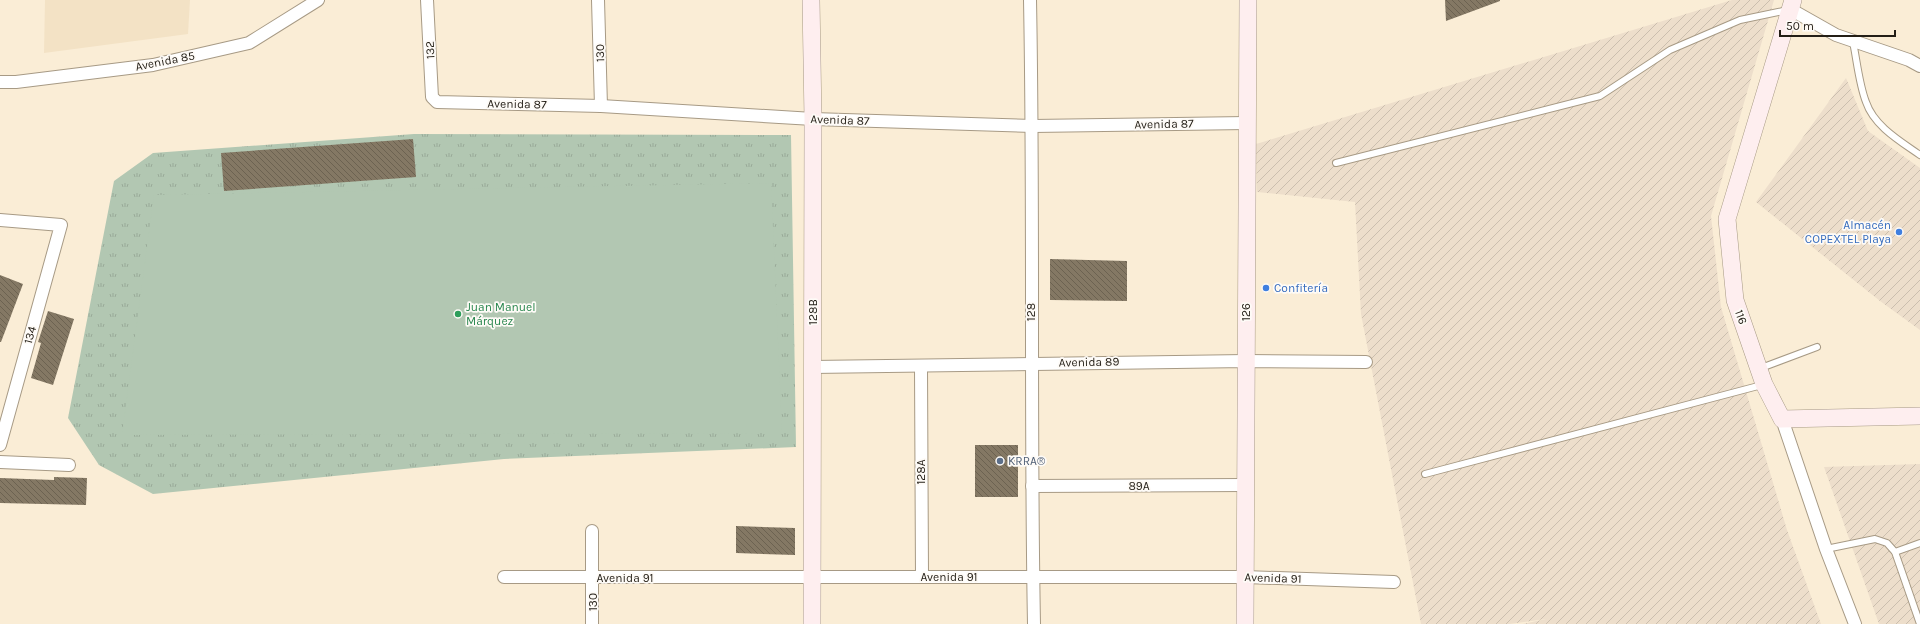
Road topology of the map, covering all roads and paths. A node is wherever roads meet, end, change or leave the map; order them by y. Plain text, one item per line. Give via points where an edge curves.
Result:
1 (318, 0) edge
2 (427, 0) edge
3 (598, 0) edge
4 (811, 0) edge
5 (1030, 0) edge
6 (1248, 0) edge
7 (1791, 5) edge
8 (1836, 35) junction
9 (1920, 66) edge
10 (0, 82) edge
11 (434, 100) joint
12 (601, 106) junction
13 (813, 119) junction
14 (1248, 123) junction
15 (1032, 126) junction
16 (1920, 155) edge
17 (1336, 164) dead end
18 (0, 220) edge
19 (1817, 346) dead end
20 (1246, 361) junction
21 (1366, 362) dead end
22 (1031, 363) junction
23 (812, 367) junction
24 (921, 367) junction
25 (1762, 376) junction
26 (1920, 416) edge
27 (1782, 419) junction
28 (0, 445) edge
29 (0, 462) edge
30 (69, 465) dead end
31 (1425, 474) dead end
32 (1245, 485) junction
33 (1032, 486) junction
34 (592, 531) dead end
35 (1920, 543) edge
36 (1826, 549) junction
37 (1895, 552) junction
38 (811, 576) junction
39 (504, 577) dead end
40 (922, 577) junction
41 (1033, 577) junction
42 (1245, 577) junction
43 (593, 578) junction
44 (1394, 582) dead end
45 (592, 624) edge
46 (812, 624) edge
47 (1034, 624) edge
48 (1245, 624) edge
49 (1855, 624) edge
50 (1920, 624) edge

1 - 10 street, Avenida 85 via 249,43 153,65
2 - 11 street, 132
3 - 12 street, 130
4 - 13 street, 128B
5 - 15 street, 128
6 - 14 street, 126
7 - 8 street
7 - 17 lane via 1740,20 1670,50 1600,96
7 - 25 street, 116 via 1727,219 1735,300
8 - 9 street
8 - 16 lane via 1853,42 1866,102 1878,122 1896,139
11 - 12 street, Avenida 87
12 - 13 street, Avenida 87
13 - 15 street, Avenida 87
13 - 23 street, 128B
14 - 15 street, Avenida 87
14 - 20 street, 126
15 - 22 street, 128
18 - 28 street, 134 via 61,225
19 - 25 lane
20 - 21 street, Avenida 89
20 - 22 street, Avenida 89
20 - 32 street, 126
22 - 24 street, Avenida 89
22 - 33 street, 128
23 - 24 street, Avenida 89
23 - 38 street, 128B
24 - 40 street, 128A
25 - 27 street, 116
25 - 31 lane
26 - 27 street
27 - 36 street, 116
29 - 30 street
32 - 33 street, 89A
32 - 42 street, 126
33 - 41 street, 128
34 - 43 street, 130
35 - 37 lane
36 - 37 lane via 1875,539 1887,543
36 - 49 street, 116
37 - 50 lane
38 - 40 street, Avenida 91
38 - 43 street, Avenida 91
38 - 46 street, 128B
39 - 43 street, Avenida 91
40 - 41 street, Avenida 91
41 - 42 street, Avenida 91
41 - 47 street, 128
42 - 44 street, Avenida 91
42 - 48 street, 126
43 - 45 street, 130

